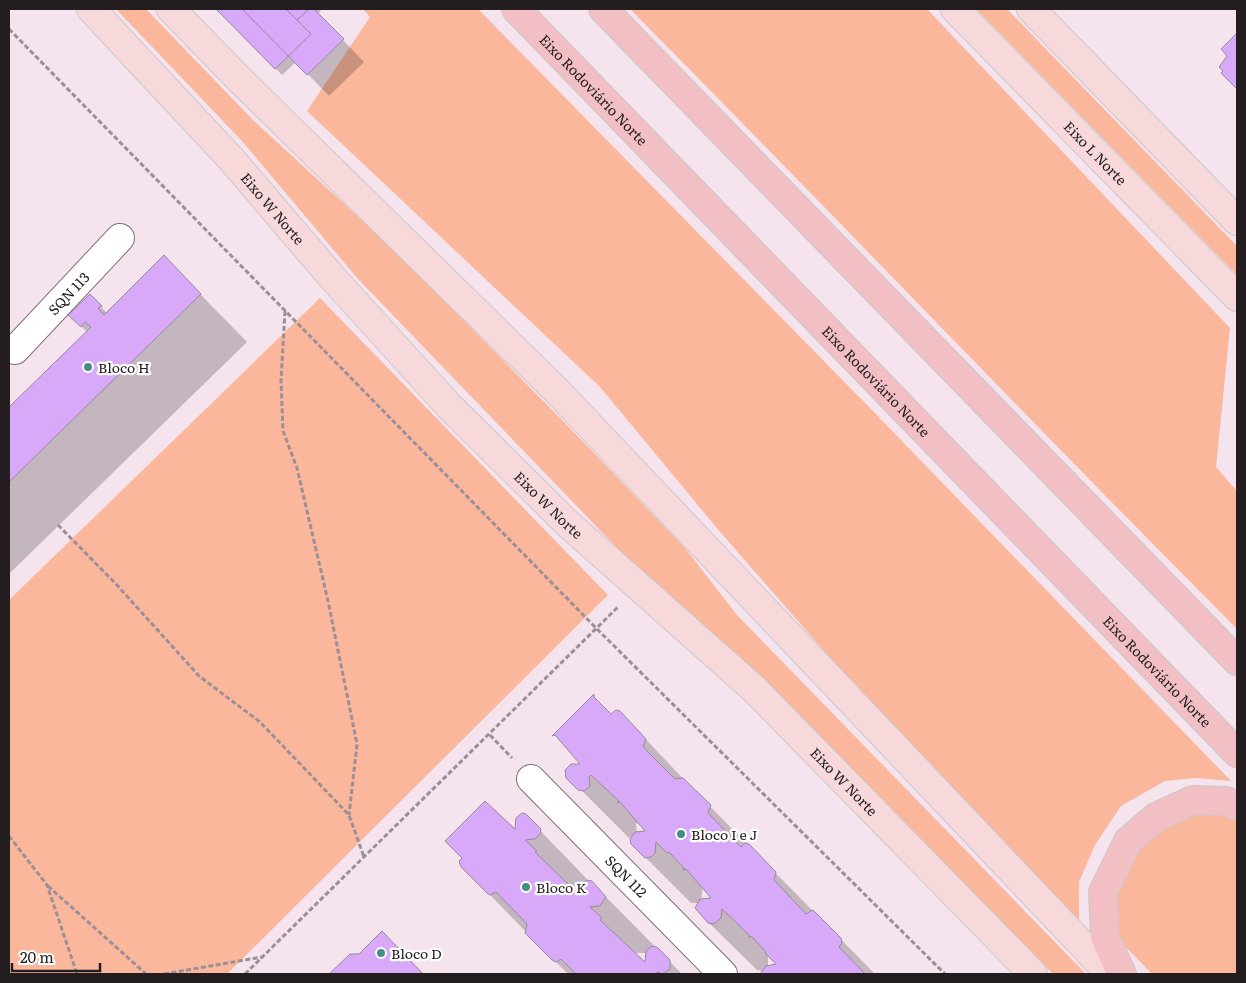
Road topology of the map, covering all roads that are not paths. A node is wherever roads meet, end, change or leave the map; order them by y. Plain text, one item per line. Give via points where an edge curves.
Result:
1 (91, 9) edge
2 (171, 9) edge
3 (516, 9) edge
4 (603, 9) edge
5 (955, 9) edge
6 (1031, 9) edge
7 (1237, 221) edge
8 (120, 238) dead end
9 (1237, 297) edge
10 (11, 350) edge
11 (1237, 662) edge
12 (1237, 753) edge
13 (531, 778) dead end
14 (1237, 806) edge
15 (723, 974) edge
16 (1033, 974) edge
17 (1110, 974) edge
18 (1122, 974) edge

1 - 16 main road, Eixo W Norte via 232,160 330,275 449,406 568,523 754,689
2 - 17 main road via 558,392
3 - 12 highway, Eixo Rodoviário Norte
4 - 11 highway
5 - 9 main road, Eixo L Norte
6 - 7 main road
8 - 10 street, SQN 113
13 - 15 street, SQN 112
14 - 18 highway via 1226,801 1193,800 1156,817 1128,841 1103,892 1105,937

